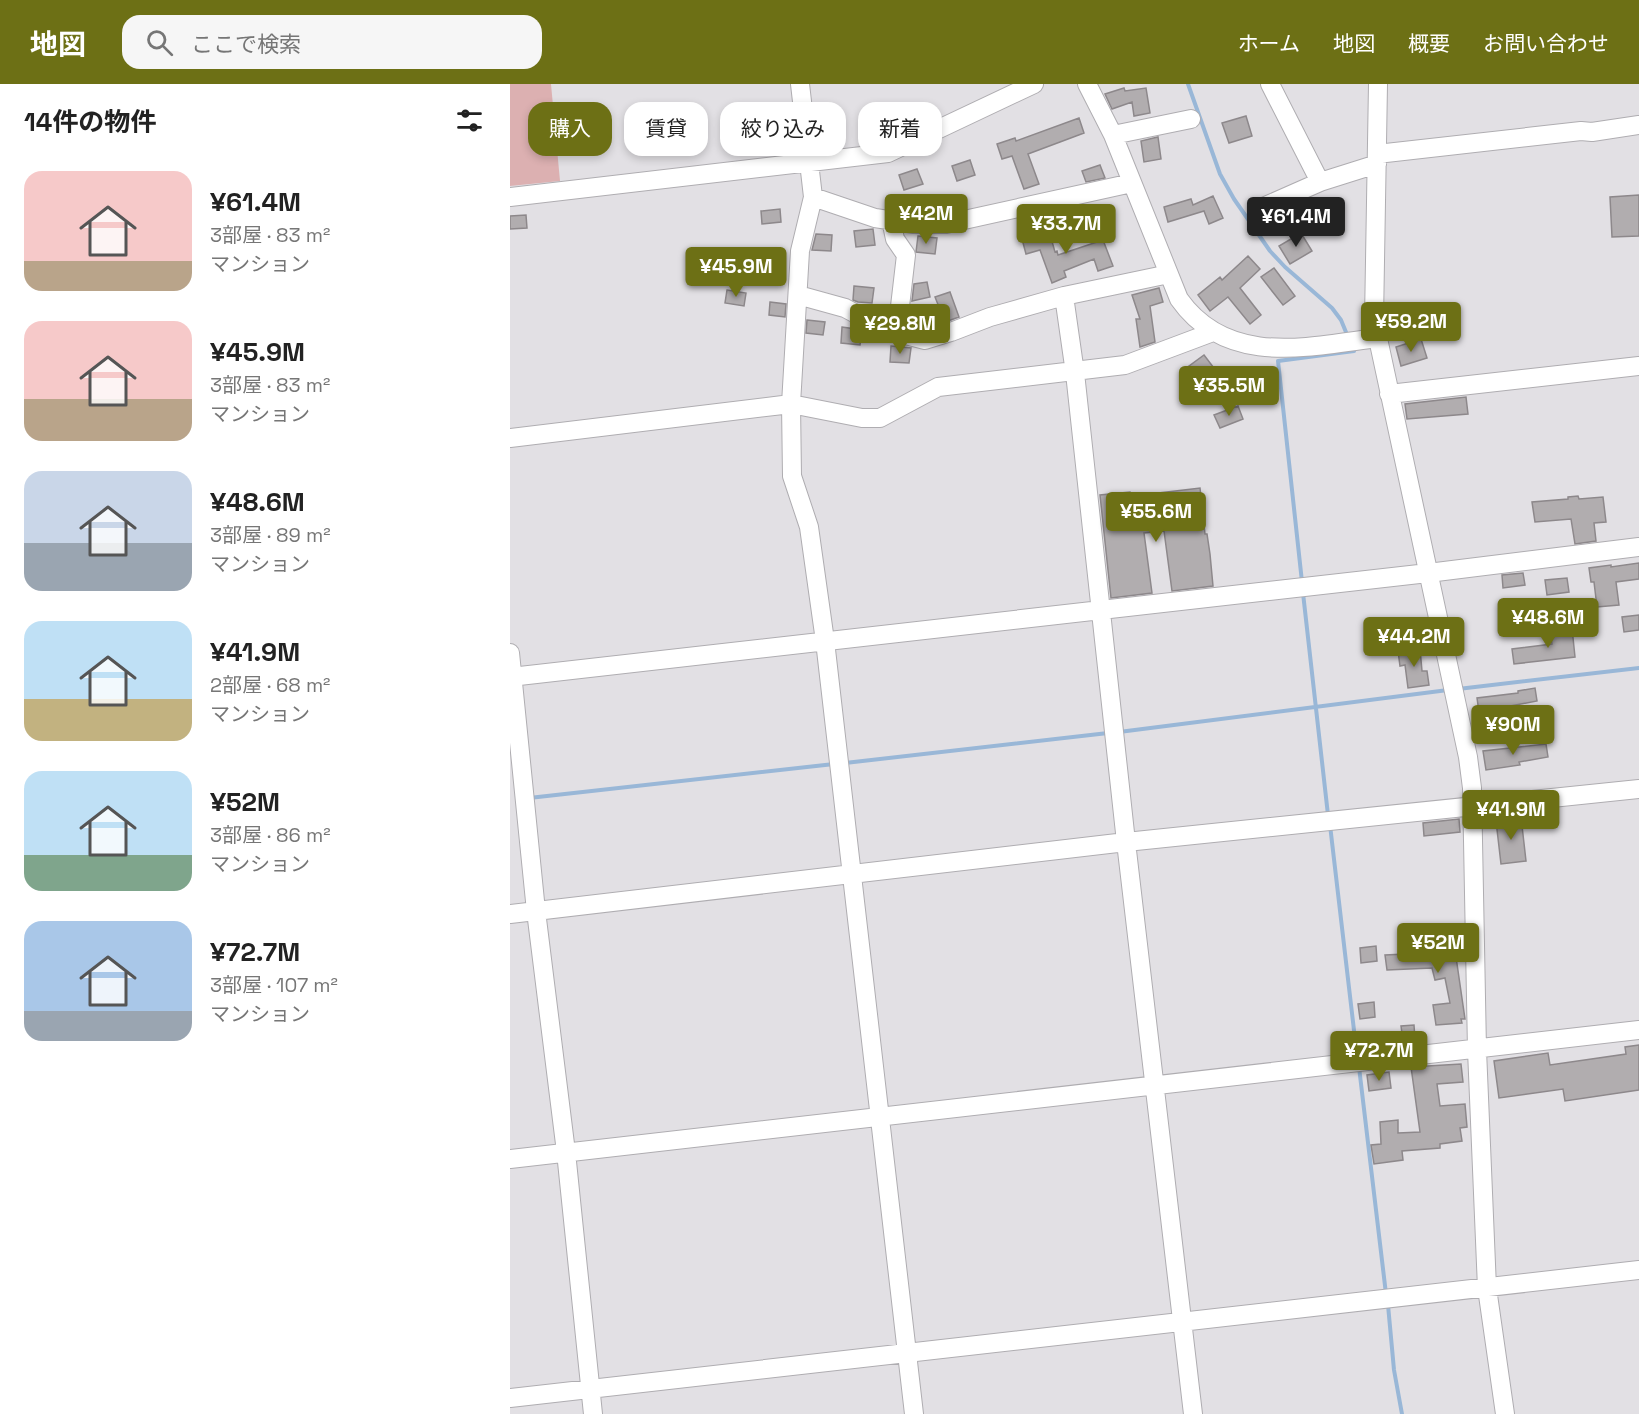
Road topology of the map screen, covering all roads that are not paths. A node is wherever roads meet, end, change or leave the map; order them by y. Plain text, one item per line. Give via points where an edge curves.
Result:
1 (800, 84) edge
2 (1034, 84) edge
3 (1087, 84) edge
4 (1270, 84) edge
5 (1378, 84) edge
6 (1191, 119) dead end
7 (1639, 125) edge
8 (1113, 135) junction
9 (1377, 159) junction
10 (809, 163) junction
11 (1320, 182) junction
12 (1132, 183) junction
13 (510, 197) edge
14 (813, 197) junction
15 (1261, 208) dead end
16 (891, 220) junction
17 (1169, 274) junction
18 (798, 295) junction
19 (1064, 296) junction
20 (1213, 332) junction
21 (897, 333) junction
22 (1377, 338) junction
23 (1639, 366) edge
24 (1075, 373) junction
25 (1389, 394) junction
26 (791, 404) junction
27 (510, 438) edge
28 (1639, 547) edge
29 (1428, 573) junction
30 (1101, 610) junction
31 (825, 640) junction
32 (510, 653) edge
33 (511, 677) edge
34 (1639, 789) edge
35 (1472, 806) junction
36 (1126, 842) junction
37 (851, 873) junction
38 (536, 911) junction
39 (510, 914) edge
40 (1639, 1030) edge
41 (1477, 1050) junction
42 (1155, 1086) junction
43 (880, 1117) junction
44 (566, 1152) junction
45 (510, 1159) edge
46 (1639, 1270) edge
47 (1487, 1288) junction
48 (1182, 1321) junction
49 (907, 1353) junction
50 (590, 1389) junction
51 (510, 1398) edge
52 (593, 1414) edge
53 (914, 1414) edge
54 (1192, 1414) edge
55 (1505, 1414) edge

1 - 10 street
2 - 10 street via 888,153
3 - 8 street
4 - 11 street
5 - 9 street
6 - 8 street
7 - 9 street
8 - 12 street
9 - 11 street
9 - 22 street
10 - 13 street
10 - 14 street
11 - 15 street
12 - 16 street via 946,224
12 - 17 street
14 - 16 street
14 - 18 street via 800,251
16 - 21 street via 895,239 906,255
17 - 19 street
17 - 20 street via 1191,316
18 - 21 street via 845,308
18 - 26 street
19 - 21 street via 925,339
19 - 24 street
20 - 22 street via 1259,347 1289,349
20 - 24 street via 1125,365
22 - 25 street
23 - 25 street
24 - 26 street via 938,387 880,418
24 - 30 street
25 - 29 street
26 - 27 street
26 - 31 street via 792,476 808,527
28 - 29 street
29 - 30 street
29 - 35 street via 1468,757
30 - 31 street
30 - 36 street
31 - 33 street
31 - 37 street
32 - 33 street
33 - 38 street
34 - 35 street
35 - 36 street
35 - 41 street
36 - 37 street
36 - 42 street
37 - 38 street
37 - 43 street
38 - 39 street
38 - 44 street
40 - 41 street
41 - 42 street
41 - 47 street
42 - 43 street
42 - 48 street
43 - 44 street
43 - 49 street
44 - 45 street
44 - 50 street
46 - 47 street
47 - 48 street
47 - 55 street
48 - 49 street
48 - 54 street
49 - 50 street
49 - 53 street
50 - 51 street
50 - 52 street

